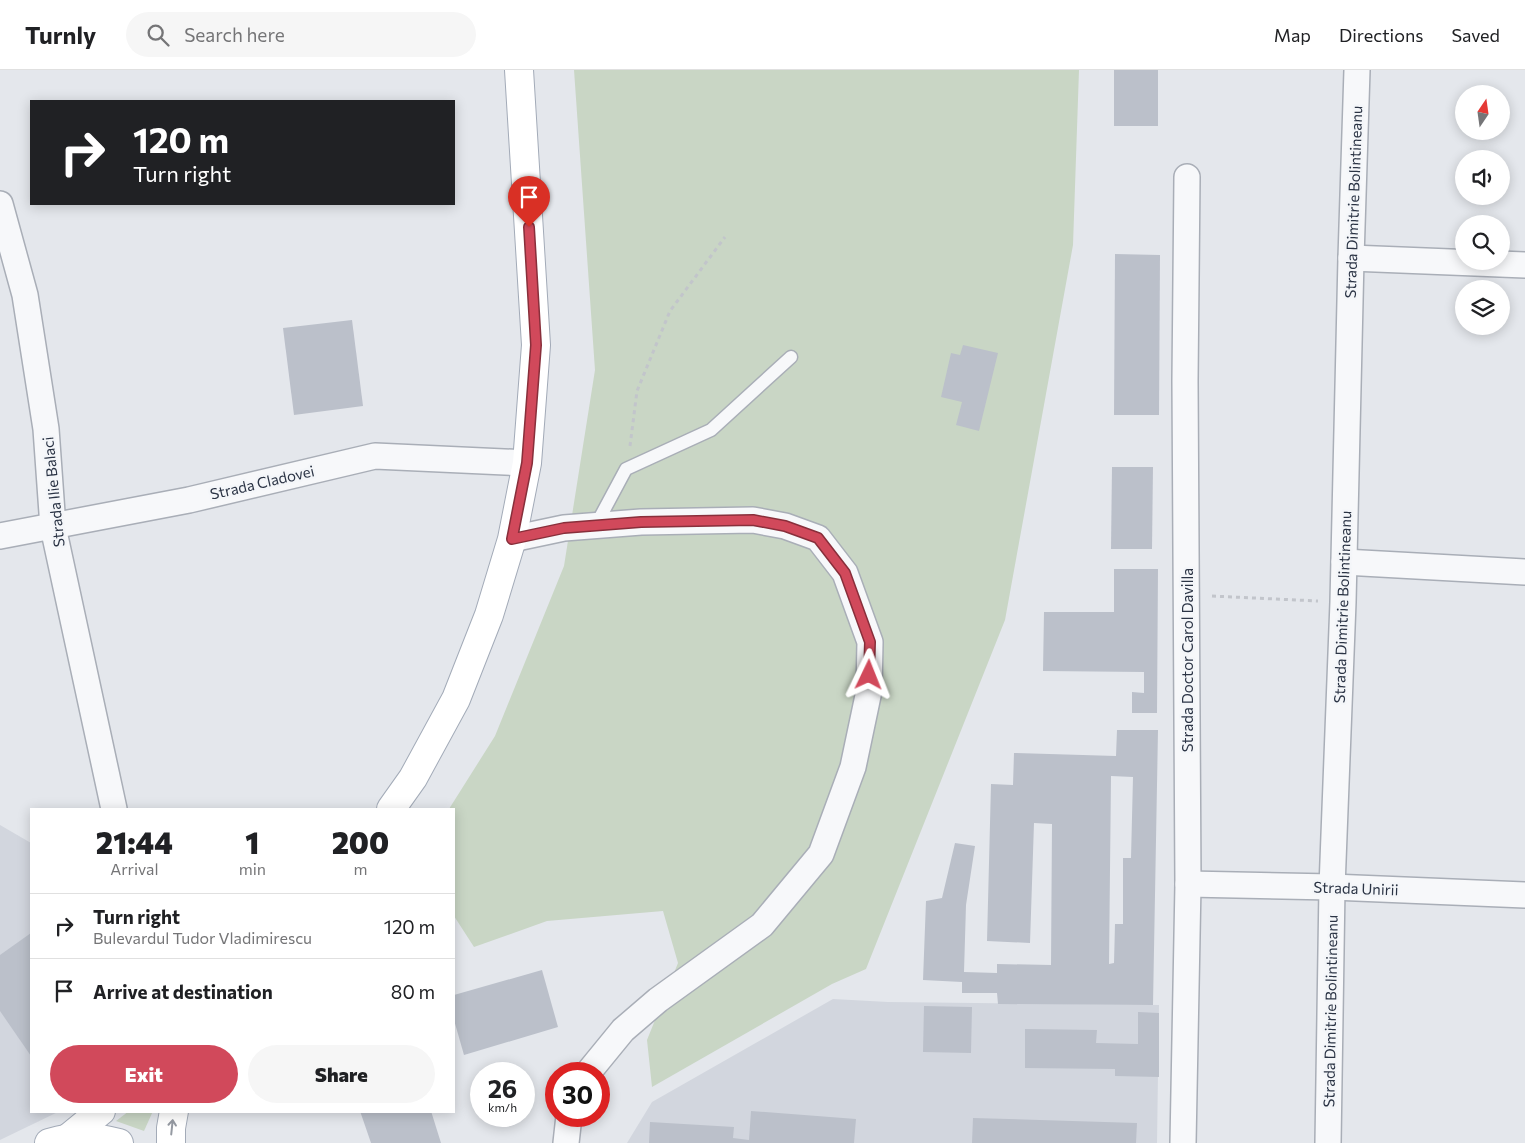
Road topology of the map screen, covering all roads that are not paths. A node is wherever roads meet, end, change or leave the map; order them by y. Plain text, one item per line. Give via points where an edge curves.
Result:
1 (519, 70) edge
2 (1357, 70) edge
3 (1187, 177) dead end
4 (0, 204) edge
5 (1351, 258) junction
6 (1525, 265) edge
7 (790, 357) dead end
8 (527, 463) junction
9 (596, 525) junction
10 (53, 527) junction
11 (0, 536) edge
12 (512, 539) junction
13 (1344, 562) junction
14 (1525, 572) edge
15 (114, 808) edge
16 (393, 808) edge
17 (1188, 884) junction
18 (1332, 887) junction
19 (1525, 895) edge
20 (596, 1062) edge
21 (99, 1113) edge
22 (174, 1113) edge
23 (568, 1127) edge
24 (59, 1140) edge
25 (119, 1143) edge
26 (171, 1143) edge
27 (566, 1143) edge
28 (1183, 1143) edge
29 (1328, 1143) edge

1 - 8 main road via 536,345
2 - 5 street, Strada Dimitrie Bolintineanu
3 - 17 street, Strada Doctor Carol Davilla
4 - 10 street, Strada Ilie Balaci via 25,295 46,429
5 - 6 street
5 - 13 street, Strada Dimitrie Bolintineanu
7 - 9 lane via 711,430 626,469
8 - 10 street, Strada Cladovei via 375,456 189,500
8 - 12 main road
9 - 12 street
9 - 20 street via 753,520 785,526 818,538 845,573 870,642 869,691 853,767 821,854 762,925 658,1000 623,1030
10 - 11 street, Strada Cladovei
10 - 15 street, Strada Ilie Balaci
12 - 16 main road via 490,615 456,699 413,778
13 - 14 street
13 - 18 street, Strada Dimitrie Bolintineanu
17 - 18 street, Strada Unirii
17 - 28 street, Strada Doctor Carol Davilla
18 - 19 street, Strada Unirii
18 - 29 street, Strada Dimitrie Bolintineanu
21 - 24 main road
26 -> 22 main road
23 - 27 street
24 - 25 main road via 95,1137

